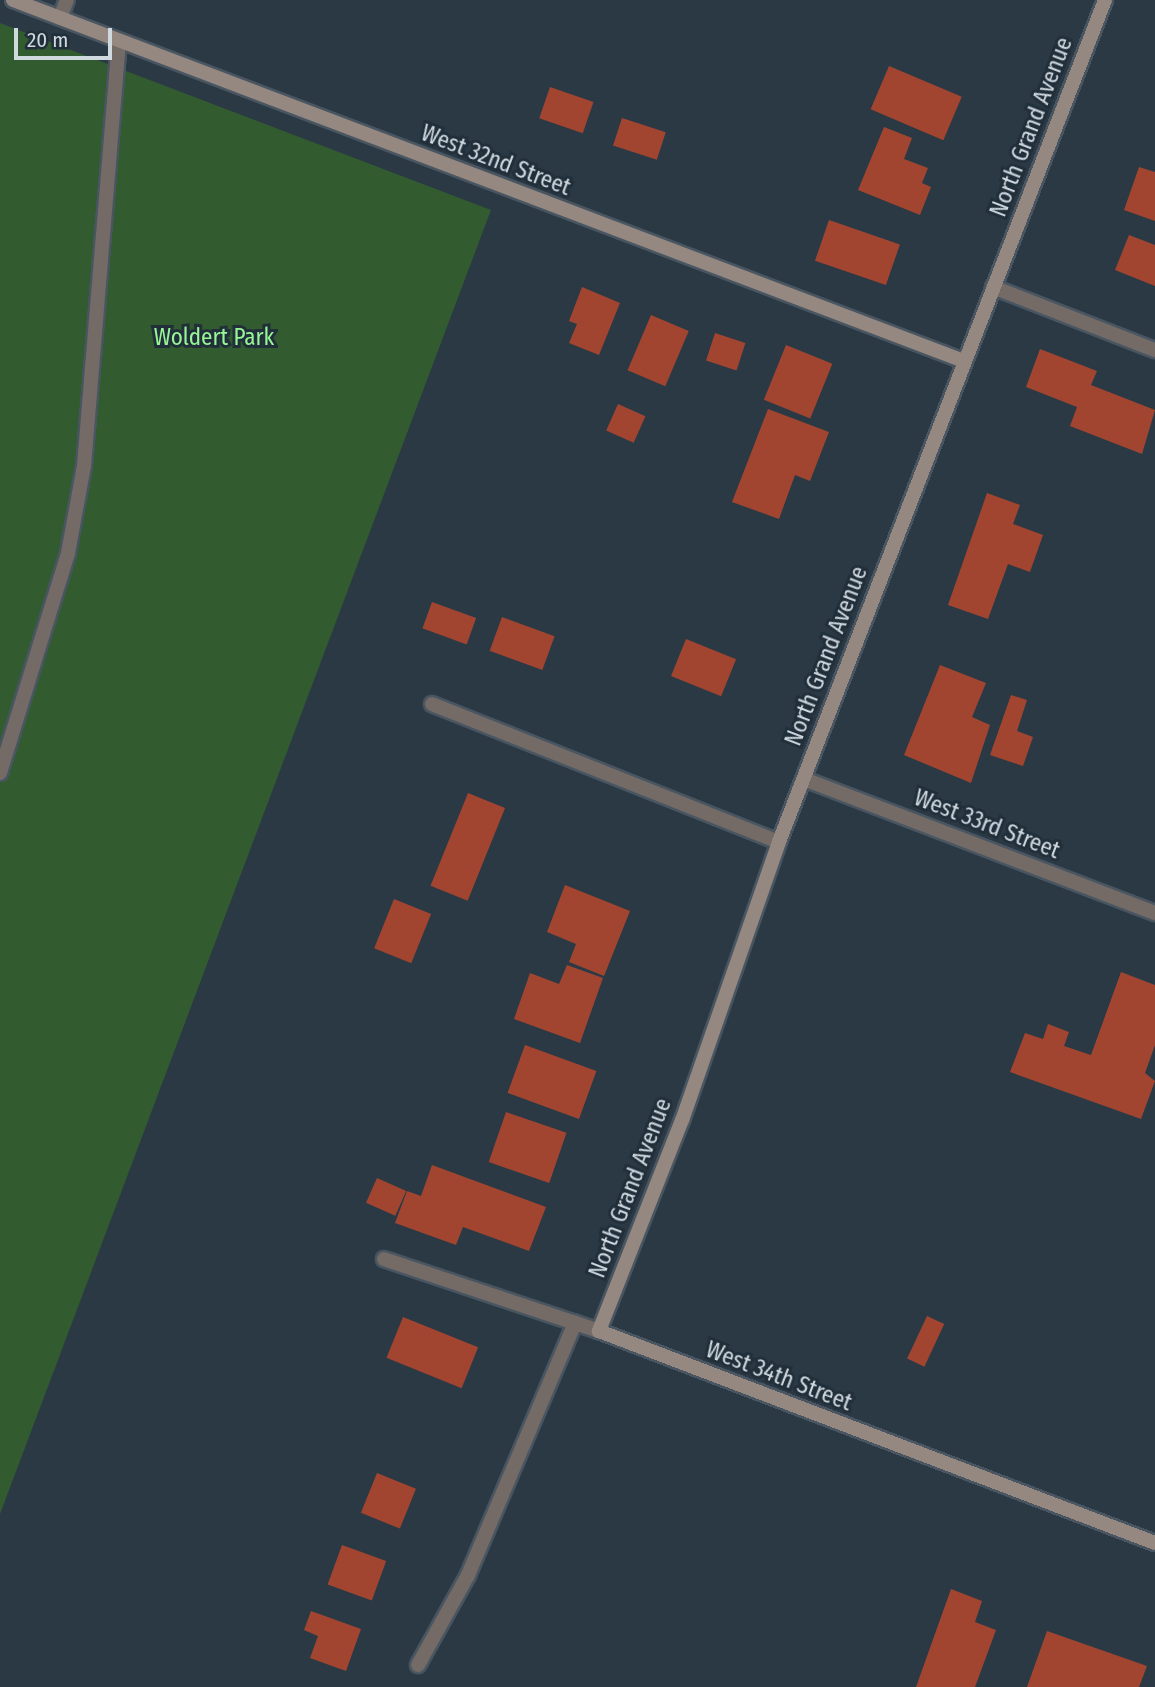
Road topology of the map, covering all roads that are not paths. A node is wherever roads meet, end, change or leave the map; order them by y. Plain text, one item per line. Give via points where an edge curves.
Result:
1 (13, 0) edge
2 (66, 0) edge
3 (1105, 0) edge
4 (60, 18) junction
5 (119, 41) junction
6 (993, 287) junction
7 (1155, 350) edge
8 (964, 361) junction
9 (432, 704) dead end
10 (0, 773) edge
11 (804, 779) junction
12 (779, 842) junction
13 (1155, 913) edge
14 (384, 1259) dead end
15 (575, 1323) junction
16 (599, 1331) junction
17 (1155, 1543) edge
18 (418, 1665) dead end

1 - 4 street, West 32nd Street
2 - 4 street
3 - 6 street, North Grand Avenue
4 - 5 street, West 32nd Street
5 - 8 street, West 32nd Street
5 - 10 street via 84,466 68,553
6 - 7 street
6 - 8 street, North Grand Avenue
8 - 11 street, North Grand Avenue
9 - 12 street
11 - 12 street, North Grand Avenue
11 - 13 street, West 33rd Street
12 - 16 street, North Grand Avenue via 682,1121
14 - 15 street, West 34th Street
15 - 16 street, West 34th Street
15 - 18 street via 468,1575
16 - 17 street, West 34th Street

